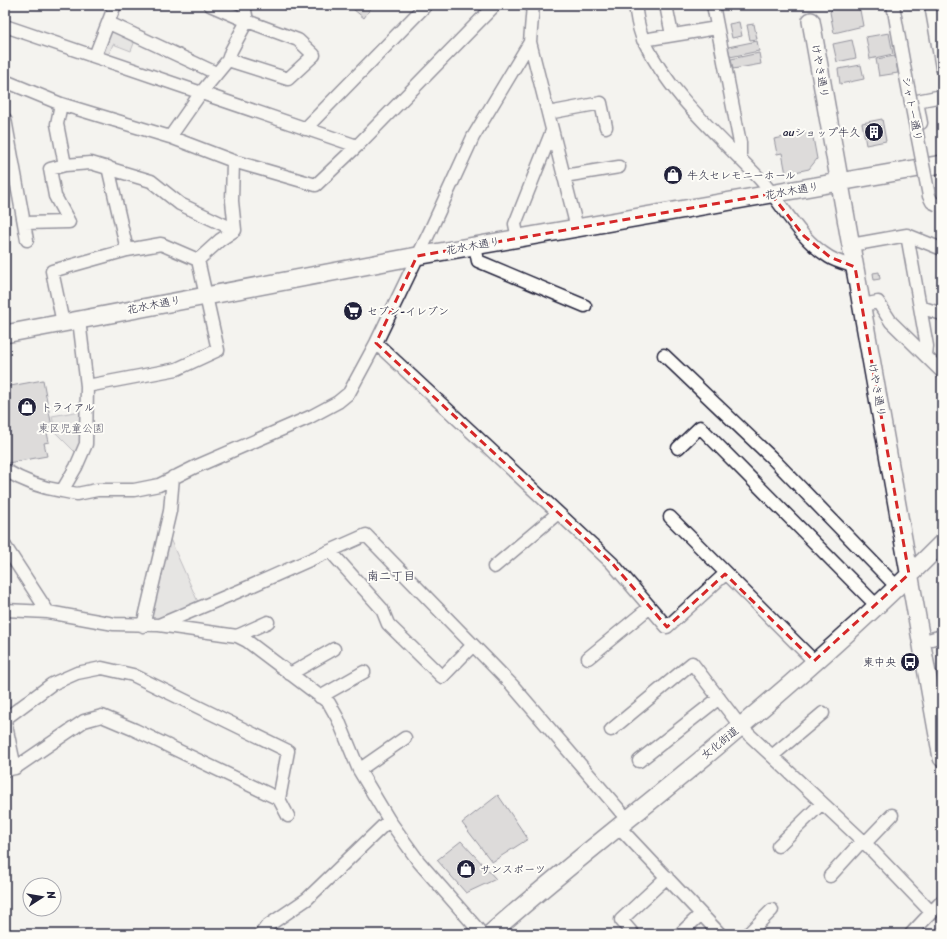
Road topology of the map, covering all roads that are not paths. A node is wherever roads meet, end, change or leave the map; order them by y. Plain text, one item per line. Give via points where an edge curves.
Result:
1 (115, 5) edge
2 (210, 5) edge
3 (244, 5) edge
4 (426, 5) edge
5 (495, 5) edge
6 (533, 5) edge
7 (635, 5) edge
8 (666, 5) edge
9 (713, 5) edge
10 (892, 5) edge
11 (931, 5) edge
12 (246, 21) junction
13 (811, 21) dead end
14 (108, 23) junction
15 (5, 26) edge
16 (717, 28) junction
17 (672, 35) junction
18 (643, 40) junction
19 (530, 42) junction
20 (95, 56) junction
21 (228, 60) junction
22 (942, 68) edge
23 (216, 73) junction
24 (5, 81) edge
25 (200, 94) junction
26 (942, 96) edge
27 (61, 104) junction
28 (548, 112) junction
29 (5, 118) edge
30 (606, 127) dead end
31 (305, 129) junction
32 (552, 131) junction
33 (170, 137) junction
34 (357, 146) junction
35 (740, 159) junction
36 (233, 161) junction
37 (65, 165) junction
38 (935, 165) edge
39 (108, 167) junction
40 (619, 167) dead end
41 (564, 176) junction
42 (840, 182) junction
43 (772, 194) junction
44 (940, 205) edge
45 (24, 223) junction
46 (577, 228) junction
47 (235, 230) junction
48 (907, 235) junction
49 (518, 239) junction
50 (27, 240) dead end
51 (851, 245) junction
52 (475, 246) junction
53 (942, 249) edge
54 (127, 250) junction
55 (417, 256) junction
56 (198, 260) junction
57 (855, 267) junction
58 (207, 295) junction
59 (862, 305) junction
60 (585, 306) dead end
61 (920, 307) junction
62 (942, 314) edge
63 (71, 321) junction
64 (5, 334) edge
65 (376, 343) junction
66 (664, 355) dead end
67 (926, 355) junction
68 (942, 372) edge
69 (87, 386) junction
70 (678, 448) dead end
71 (5, 470) edge
72 (173, 477) junction
73 (62, 491) junction
74 (558, 513) junction
75 (670, 517) dead end
76 (942, 543) edge
77 (5, 546) edge
78 (331, 552) junction
79 (494, 567) dead end
80 (725, 574) junction
81 (909, 574) junction
82 (896, 586) junction
83 (876, 605) junction
84 (650, 607) junction
85 (5, 610) edge
86 (48, 612) junction
87 (268, 622) dead end
88 (159, 625) junction
89 (143, 626) junction
90 (237, 636) junction
91 (941, 638) edge
92 (921, 642) junction
93 (473, 646) junction
94 (334, 649) dead end
95 (588, 658) dead end
96 (814, 661) junction
97 (364, 672) dead end
98 (290, 674) junction
99 (320, 697) junction
100 (719, 698) junction
101 (823, 713) dead end
102 (5, 720) edge
103 (741, 727) junction
104 (611, 730) dead end
105 (405, 738) dead end
106 (772, 756) junction
107 (942, 758) edge
108 (639, 761) dead end
109 (10, 769) edge
110 (359, 770) junction
111 (279, 799) junction
112 (822, 804) junction
113 (892, 815) dead end
114 (288, 816) dead end
115 (389, 820) junction
116 (622, 822) junction
117 (863, 842) junction
118 (778, 846) dead end
119 (830, 876) dead end
120 (667, 877) junction
121 (942, 901) edge
122 (772, 910) dead end
123 (932, 913) junction
124 (701, 914) junction
125 (261, 934) edge
126 (489, 934) edge
127 (633, 934) edge
128 (680, 934) edge
129 (720, 934) edge
130 (748, 934) edge
131 (911, 934) edge

1 - 14 street
2 - 12 street
3 - 12 street
4 - 31 street
5 - 34 street
6 - 19 street
7 - 18 street
8 - 17 street
9 - 16 street
10 - 44 street, シャトー通り, bridge via 929,196 932,202
11 - 22 street
12 - 21 street
12 - 21 street via 298,40 314,55 288,79
13 - 42 street, けやき通り
14 - 20 street
14 - 23 street
15 - 20 street
16 - 17 street
16 - 35 street via 740,144
17 - 18 street
18 - 35 street via 681,97
19 - 28 street
19 - 55 street via 472,137
20 - 25 street
21 - 23 street
23 - 25 street
24 - 27 street
25 - 31 street
25 - 33 street
26 - 38 street via 917,101
27 - 33 street
27 - 37 street via 57,124
28 - 30 street via 601,103
28 - 32 street
29 - 45 street
31 - 34 street
32 - 41 street
32 - 49 street via 515,224
33 - 36 street
34 - 36 street via 316,185
35 - 43 street
36 - 47 street via 232,201
37 - 39 street via 91,163
37 - 45 street via 50,169 55,196 70,222
38 - 42 street, 花水木通り
39 - 47 street via 151,181 180,204
39 - 54 street
40 - 41 street
41 - 46 street
42 - 43 street, 花水木通り
42 - 51 street, けやき通り
43 - 46 street, 花水木通り
43 - 57 street via 804,236 830,258
45 - 50 street
46 - 49 street, 花水木通り
47 - 56 street
48 - 51 street
48 - 53 street
48 - 61 street
49 - 52 street, 花水木通り
51 - 57 street, けやき通り
52 - 55 street, 花水木通り
52 - 60 street via 478,261
54 - 56 street via 161,244
54 - 63 street via 52,271
55 - 58 street, 花水木通り
55 - 65 street
56 - 58 street
57 - 59 street, けやき通り
58 - 63 street, 花水木通り
58 - 69 street via 218,350 177,369
59 - 67 street via 878,302 891,322
59 - 81 street, けやき通り
61 - 62 street
61 - 67 street
63 - 64 street, 花水木通り
63 - 69 street
65 - 72 street via 349,393 338,402 310,417
65 - 74 street
66 - 82 street via 772,458
67 - 68 street
69 - 73 street via 86,444
70 - 83 street via 700,427
71 - 73 street via 43,489
72 - 73 street via 159,486 134,490 97,490 77,494
72 - 89 street via 170,511
74 - 79 street
74 - 84 street via 612,563
75 - 80 street
76 - 81 street, 女化街道
77 - 86 street
78 - 88 street
78 - 93 street via 366,535
78 - 93 street via 382,609 388,624 442,677
80 - 84 street via 667,627
80 - 96 street
81 - 82 street, 女化街道
81 - 92 street, けやき通り
82 - 83 street, 女化街道
83 - 96 street, 女化街道
84 - 95 street
85 - 86 street
86 - 89 street via 114,624
87 - 90 street
88 - 89 street
88 - 90 street
90 - 98 street via 247,640
91 - 92 street
92 - 107 street, けやき通り
93 - 116 street via 543,719
94 - 98 street
96 - 103 street, 女化街道
97 - 99 street
98 - 99 street
99 - 110 street via 329,703 338,719
100 - 103 street
100 - 104 street via 692,663
100 - 108 street
101 - 106 street
102 - 109 street
102 - 111 street via 52,684 77,673 102,668 133,675 288,751
103 - 106 street
103 - 116 street, 女化街道
105 - 110 street
106 - 112 street
109 - 111 street via 84,721 102,716
110 - 115 street
111 - 114 street
112 - 117 street
112 - 118 street
113 - 117 street
115 - 125 street via 307,899 266,927
115 - 126 street via 419,862
116 - 120 street
116 - 126 street, 女化街道
117 - 119 street
117 - 123 street
120 - 124 street
120 - 127 street via 620,920
121 - 123 street
122 - 130 street
123 - 131 street
124 - 128 street
124 - 129 street

